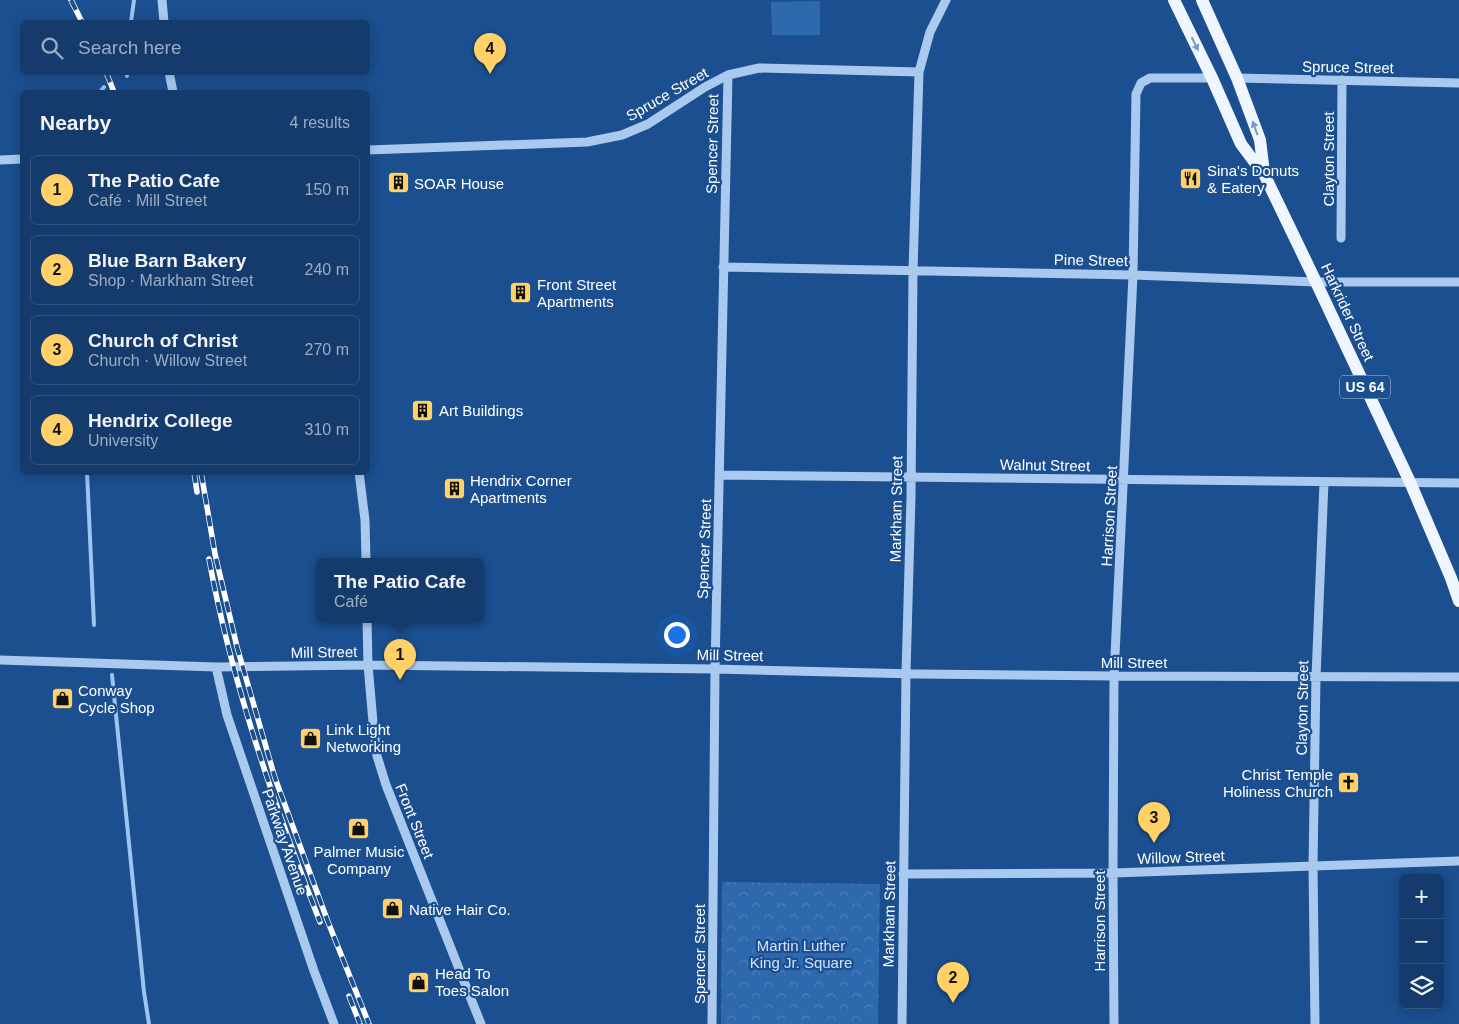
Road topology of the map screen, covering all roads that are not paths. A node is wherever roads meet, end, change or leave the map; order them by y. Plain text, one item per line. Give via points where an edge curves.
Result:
1 (162, 0) edge
2 (946, 0) edge
3 (1174, 0) edge
4 (1202, 0) edge
5 (164, 20) edge
6 (919, 72) junction
7 (170, 75) edge
8 (728, 75) junction
9 (1212, 78) junction
10 (1237, 78) junction
11 (1342, 80) junction
12 (1459, 84) edge
13 (173, 90) edge
14 (370, 150) edge
15 (20, 159) edge
16 (0, 160) edge
17 (1265, 176) junction
18 (1341, 238) dead end
19 (723, 267) junction
20 (913, 271) junction
21 (1133, 275) junction
22 (1316, 282) junction
23 (1459, 282) edge
24 (359, 475) edge
25 (720, 475) junction
26 (911, 477) junction
27 (1124, 480) junction
28 (1324, 482) junction
29 (1410, 482) junction
30 (1459, 483) edge
31 (366, 558) edge
32 (1459, 601) edge
33 (367, 623) edge
34 (0, 660) edge
35 (368, 665) junction
36 (216, 667) junction
37 (714, 669) junction
38 (906, 673) junction
39 (1114, 676) junction
40 (1316, 676) junction
41 (1459, 677) edge
42 (1459, 861) edge
43 (1313, 866) junction
44 (1113, 873) junction
45 (903, 874) junction
46 (334, 1024) edge
47 (480, 1024) edge
48 (712, 1024) edge
49 (902, 1024) edge
50 (1114, 1024) edge
51 (1315, 1024) edge

1 - 5 street
2 - 6 street, Markham Street via 930,32
3 -> 9 main road, Harkrider Street / US 64
4 - 10 main road, Harkrider Street / US 64
6 - 8 street, Spruce Street via 759,68
6 - 20 street, Markham Street
7 - 13 street
8 - 14 street, Spruce Street via 648,124 622,136 587,142
8 - 19 street, Spencer Street
9 - 17 main road, Harkrider Street / US 64 via 1241,144
9 - 21 street, Harrison Street via 1153,77 1141,82 1137,88
10 - 11 street, Spruce Street
17 -> 10 main road, Harkrider Street / US 64 via 1260,140
11 - 12 street, Spruce Street
11 - 18 street, Clayton Street
15 - 16 street
17 - 22 main road, Harkrider Street / US 64
19 - 20 street, Pine Street
19 - 25 street, Spencer Street
20 - 21 street, Pine Street
20 - 26 street, Markham Street
21 - 22 street, Pine Street
21 - 27 street, Harrison Street
22 - 23 street, Pine Street
22 - 29 main road, Harkrider Street / US 64
24 - 31 street
25 - 26 street, Walnut Street
25 - 37 street, Spencer Street
26 - 27 street, Walnut Street
26 - 38 street, Markham Street
27 - 28 street, Walnut Street
27 - 39 street, Harrison Street
28 - 29 street, Walnut Street
28 - 40 street, Clayton Street
29 - 30 street, Walnut Street
29 - 32 main road, Harkrider Street / US 64
33 - 35 street, Front Street
34 - 36 street, Mill Street
35 - 36 street, Mill Street
35 - 37 street, Mill Street
35 - 47 street, Front Street via 376,756
36 - 46 street, Parkway Avenue via 227,715
37 - 38 street, Mill Street
37 - 48 street, Spencer Street
38 - 39 street, Mill Street
38 - 45 street, Markham Street
39 - 40 street, Mill Street
39 - 44 street, Harrison Street
40 - 41 street, Mill Street
40 - 43 street, Clayton Street
42 - 43 street, Willow Street
43 - 44 street, Willow Street
43 - 51 street, Clayton Street
44 - 45 street, Willow Street
44 - 50 street, Harrison Street
45 - 49 street, Markham Street

